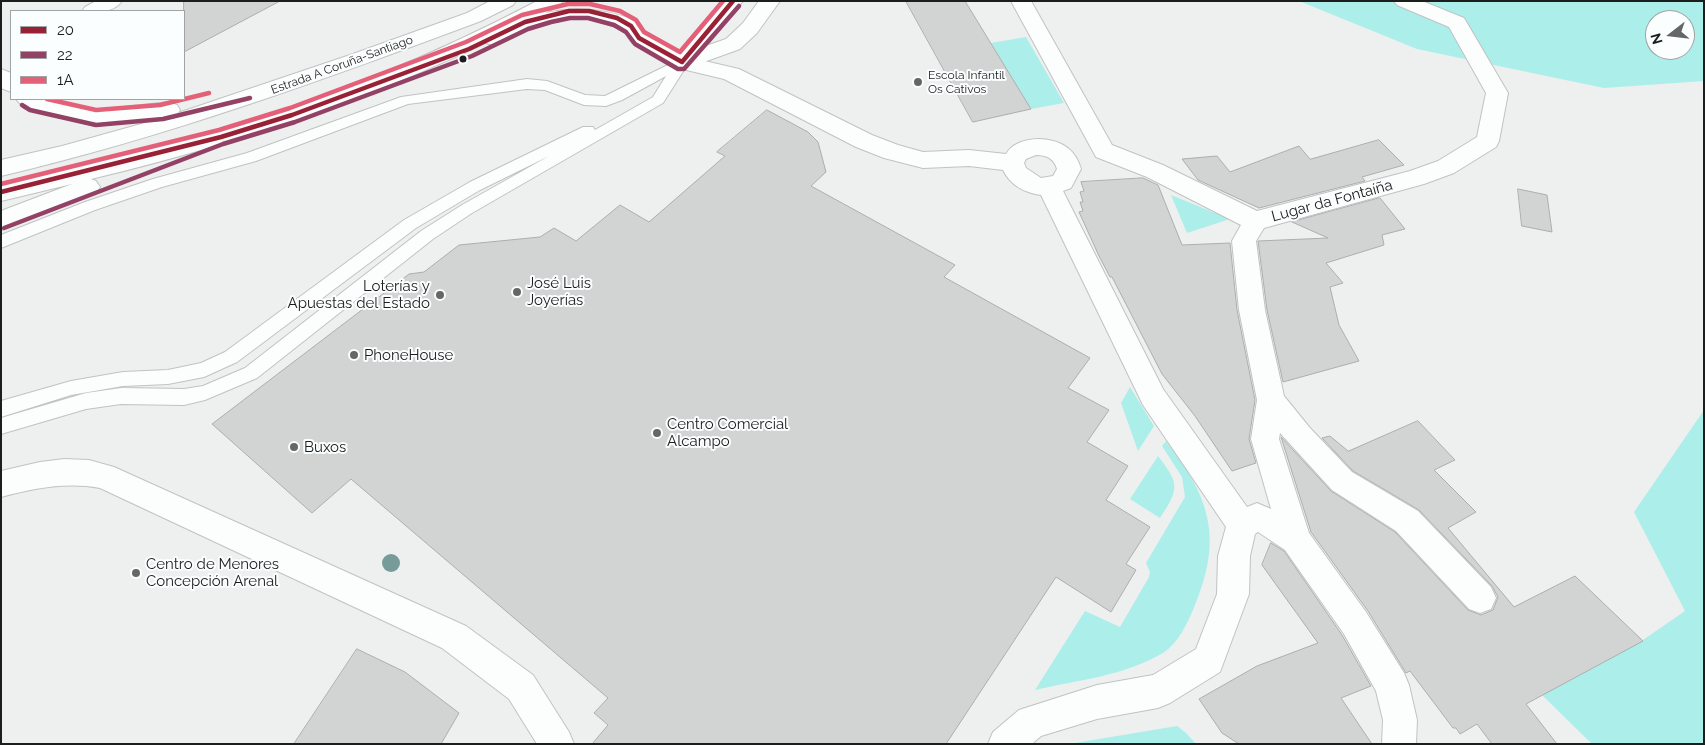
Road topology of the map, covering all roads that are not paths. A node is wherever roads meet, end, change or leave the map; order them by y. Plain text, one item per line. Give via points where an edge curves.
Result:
1 (112, 1) edge
2 (462, 1) edge
3 (506, 1) edge
4 (553, 1) edge
5 (733, 1) edge
6 (770, 1) edge
7 (1021, 1) edge
8 (1404, 1) edge
9 (1432, 1) edge
10 (94, 10) edge
11 (1458, 23) junction
12 (392, 47) junction
13 (682, 62) junction
14 (391, 78) junction
15 (304, 80) junction
16 (468, 91) junction
17 (28, 100) edge
18 (645, 106) junction
19 (221, 137) junction
20 (1104, 151) junction
21 (1064, 157) junction
22 (1012, 163) junction
23 (1, 168) edge
24 (1048, 186) junction
25 (1, 192) edge
26 (1, 221) edge
27 (1255, 221) junction
28 (1, 242) edge
29 (1, 254) edge
30 (1271, 400) junction
31 (1, 409) edge
32 (1, 426) edge
33 (1, 484) edge
34 (1242, 525) junction
35 (1296, 540) junction
36 (1480, 598) dead end
37 (557, 744) edge
38 (1005, 744) edge
39 (1399, 744) edge

1 - 10 main road
2 - 12 main road
3 - 12 main road, Estrada A Coruña-Santiago via 474,17
4 - 14 main road, Estrada A Coruña-Santiago
5 - 13 main road
6 - 13 main road via 733,44
7 - 20 main road
8 - 11 main road
9 - 11 main road, Lugar da Fontaíña
11 - 27 main road, Lugar da Fontaíña via 1497,93 1488,141 1446,167 1416,178
12 - 15 main road, Estrada A Coruña-Santiago
13 - 14 main road via 639,38 631,26 617,18 589,11 569,11 525,22 469,49
13 - 16 lane via 606,101 584,100 547,86 527,84
13 - 18 lane via 658,100
13 - 22 main road via 731,74 892,152 924,160 969,158
14 - 19 main road, Estrada A Coruña-Santiago
15 - 17 main road via 161,112 95,118
15 - 23 main road, Estrada A Coruña-Santiago via 127,137
16 - 28 lane via 406,100 251,157 90,206
16 - 29 lane via 215,179 143,198
18 - 31 lane via 572,136 475,186 418,220 231,357 204,370 71,388
18 - 32 lane via 427,235 251,373 230,384 184,397 121,396 86,400
19 - 25 main road, Estrada A Coruña-Santiago
19 - 26 main road
20 - 21 main road
20 - 27 main road, Lugar da Fontaíña via 1155,171
21 - 22 main road via 1050,148 1033,147 1018,152
21 - 24 main road via 1068,163 1067,175
22 - 24 main road via 1023,180
24 - 34 main road via 1153,397
27 - 30 main road via 1244,240 1252,310
30 - 35 main road via 1265,439
30 - 36 main road via 1342,482 1407,520
33 - 37 main road via 61,470 104,476 454,637 521,687
34 - 35 main road via 1257,517 1276,525
34 - 38 main road via 1234,556 1233,594 1208,660 1158,692 1097,702 1031,722
35 - 39 main road via 1355,623 1392,685 1400,720

